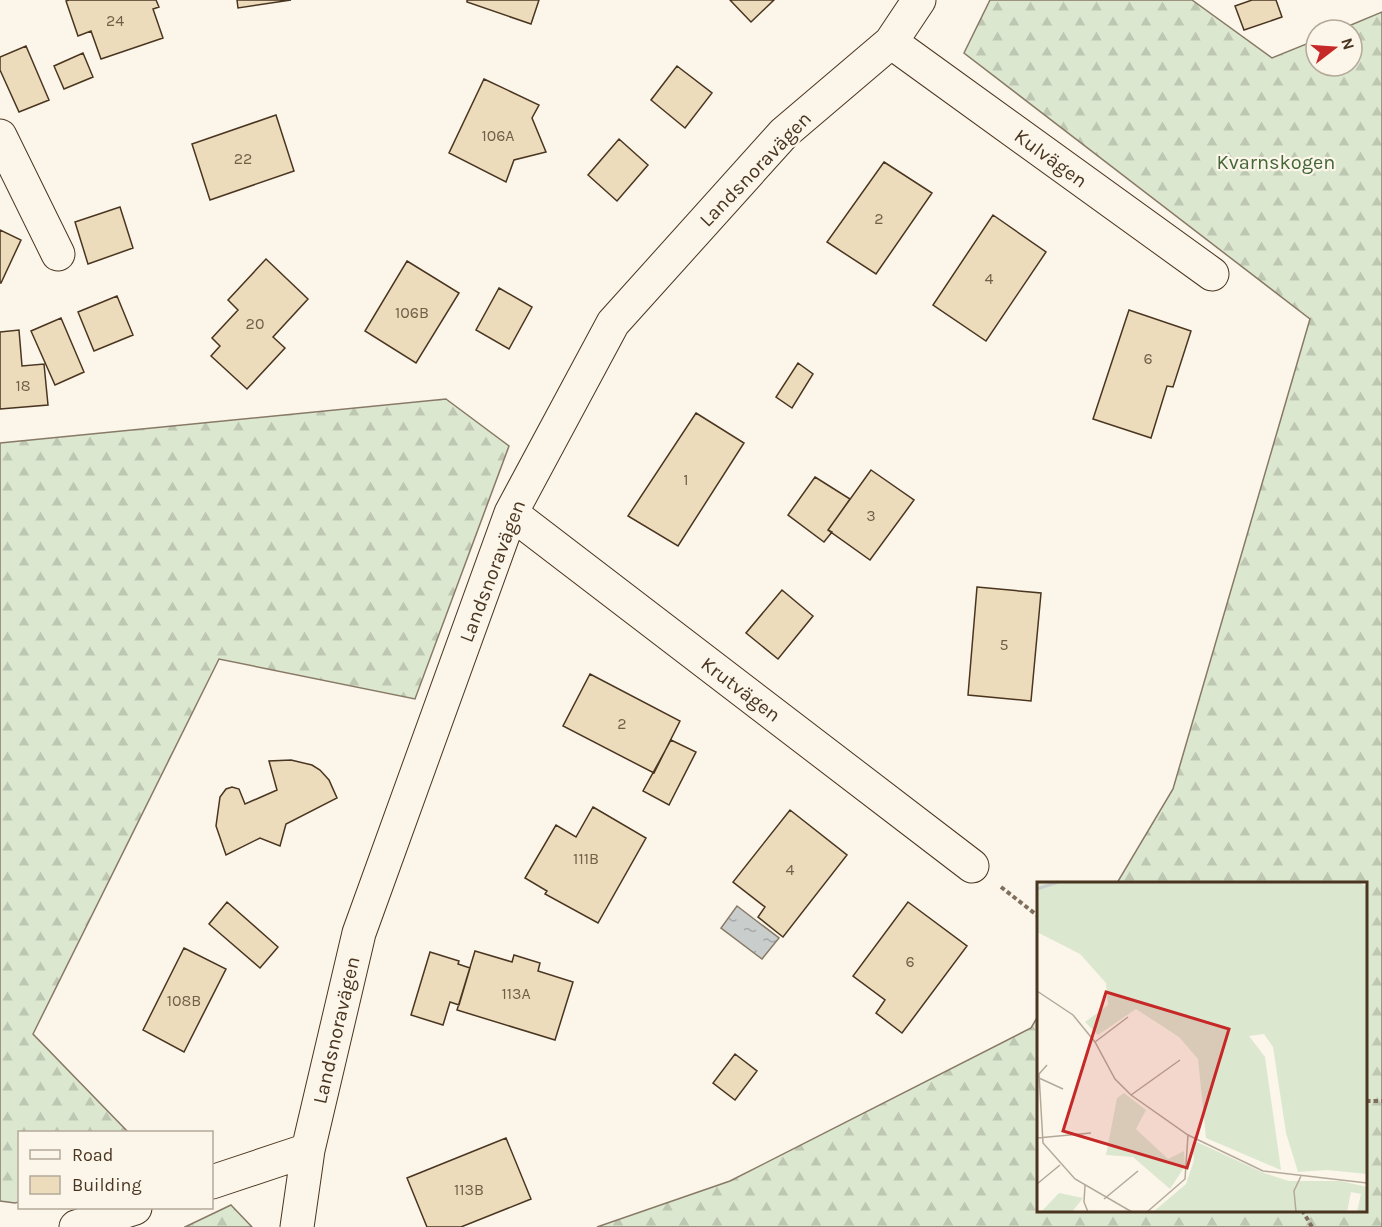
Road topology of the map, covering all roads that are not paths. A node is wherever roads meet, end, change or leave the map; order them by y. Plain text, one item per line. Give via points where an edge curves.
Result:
1 (919, 0) edge
2 (891, 42) junction
3 (0, 136) edge
4 (58, 254) dead end
5 (1212, 274) dead end
6 (511, 513) junction
7 (972, 866) road end
8 (308, 1150) junction
9 (213, 1182) edge
10 (132, 1209) edge
11 (76, 1227) edge
12 (297, 1227) edge

1 - 2 street, Landsnoravägen
2 - 5 street, Kulvägen
2 - 6 street, Landsnoravägen via 784,133 613,323
3 - 4 street
6 - 7 street, Krutvägen
6 - 8 street, Landsnoravägen via 359,933
8 - 9 street
8 - 12 street, Landsnoravägen
10 - 11 street

